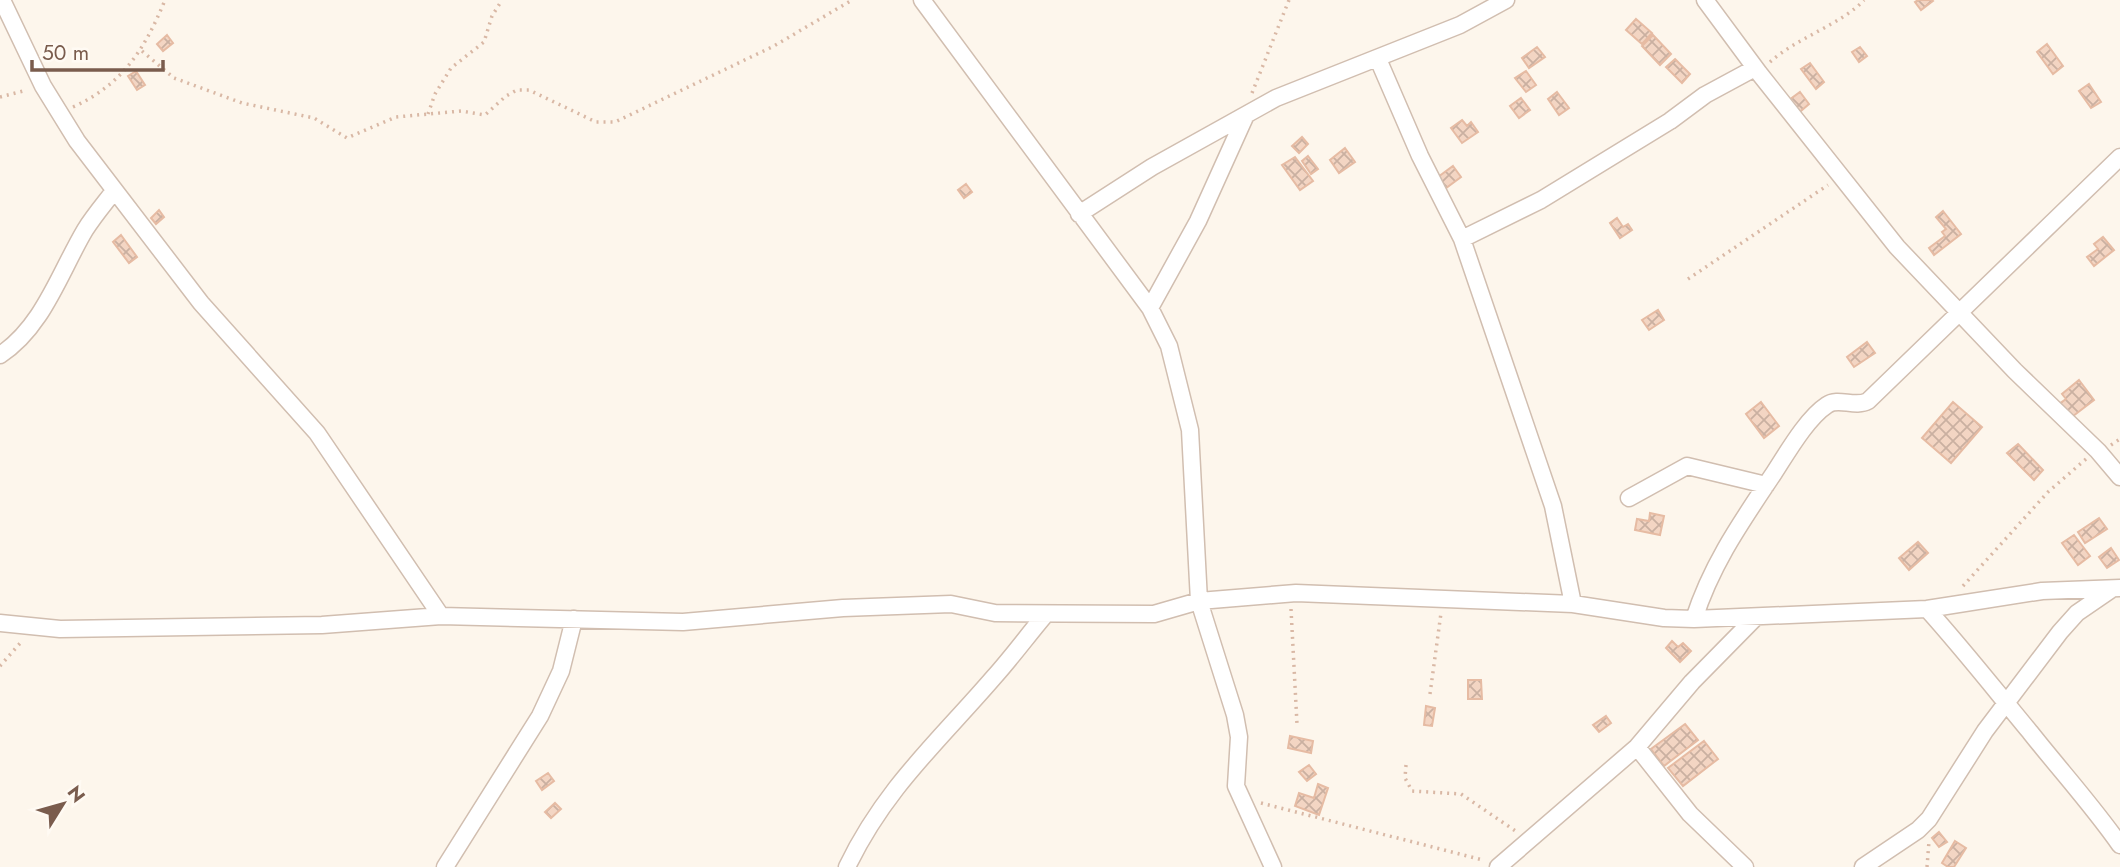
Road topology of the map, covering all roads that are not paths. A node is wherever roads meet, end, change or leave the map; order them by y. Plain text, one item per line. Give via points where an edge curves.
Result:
1 (2, 0) edge
2 (922, 0) edge
3 (1506, 0) edge
4 (1705, 0) edge
5 (1378, 59) junction
6 (1757, 71) junction
7 (1245, 117) junction
8 (2120, 157) edge
9 (114, 191) junction
10 (1079, 214) junction
11 (1462, 239) junction
12 (1150, 308) junction
13 (1960, 311) junction
14 (0, 355) edge
15 (2120, 477) edge
16 (1766, 485) junction
17 (1629, 498) dead end
18 (2116, 589) edge
19 (1199, 601) junction
20 (1573, 604) junction
21 (1927, 609) junction
22 (1045, 615) junction
23 (440, 616) junction
24 (1755, 618) junction
25 (574, 619) junction
26 (1694, 619) junction
27 (0, 623) edge
28 (2007, 700) junction
29 (1637, 747) junction
30 (2120, 845) edge
31 (1501, 865) edge
32 (445, 867) edge
33 (848, 867) edge
34 (1273, 867) edge
35 (1745, 867) edge
36 (1863, 867) edge

1 - 9 street via 43,86
2 - 10 street
3 - 5 street via 1461,25
4 - 6 street
5 - 7 street via 1276,98
5 - 11 street
6 - 11 street via 1705,95 1541,200
6 - 13 street via 1897,247
7 - 10 street via 1152,167
7 - 12 street via 1198,220
8 - 13 street
9 - 14 street via 85,230 48,300
9 - 23 street via 201,303 317,433
10 - 12 street
11 - 20 street via 1553,506
12 - 19 street via 1169,346 1191,430
13 - 15 street
13 - 16 street via 1868,401 1824,407
16 - 17 street via 1687,466
16 - 26 street via 1715,563
18 - 21 street via 2042,591
18 - 28 street via 2077,613
19 - 20 street via 1291,593
19 - 22 street via 1154,614
19 - 34 street via 1235,715 1236,786
20 - 26 street
21 - 24 street
21 - 28 street
22 - 25 street via 995,613 951,604 683,622
22 - 33 street via 898,784 873,816
23 - 25 street
23 - 27 street via 322,625 60,629
24 - 26 street
24 - 29 street
25 - 32 street via 561,671 540,716
28 - 30 street
28 - 36 street via 1929,819
29 - 31 street
29 - 35 street via 1689,814

